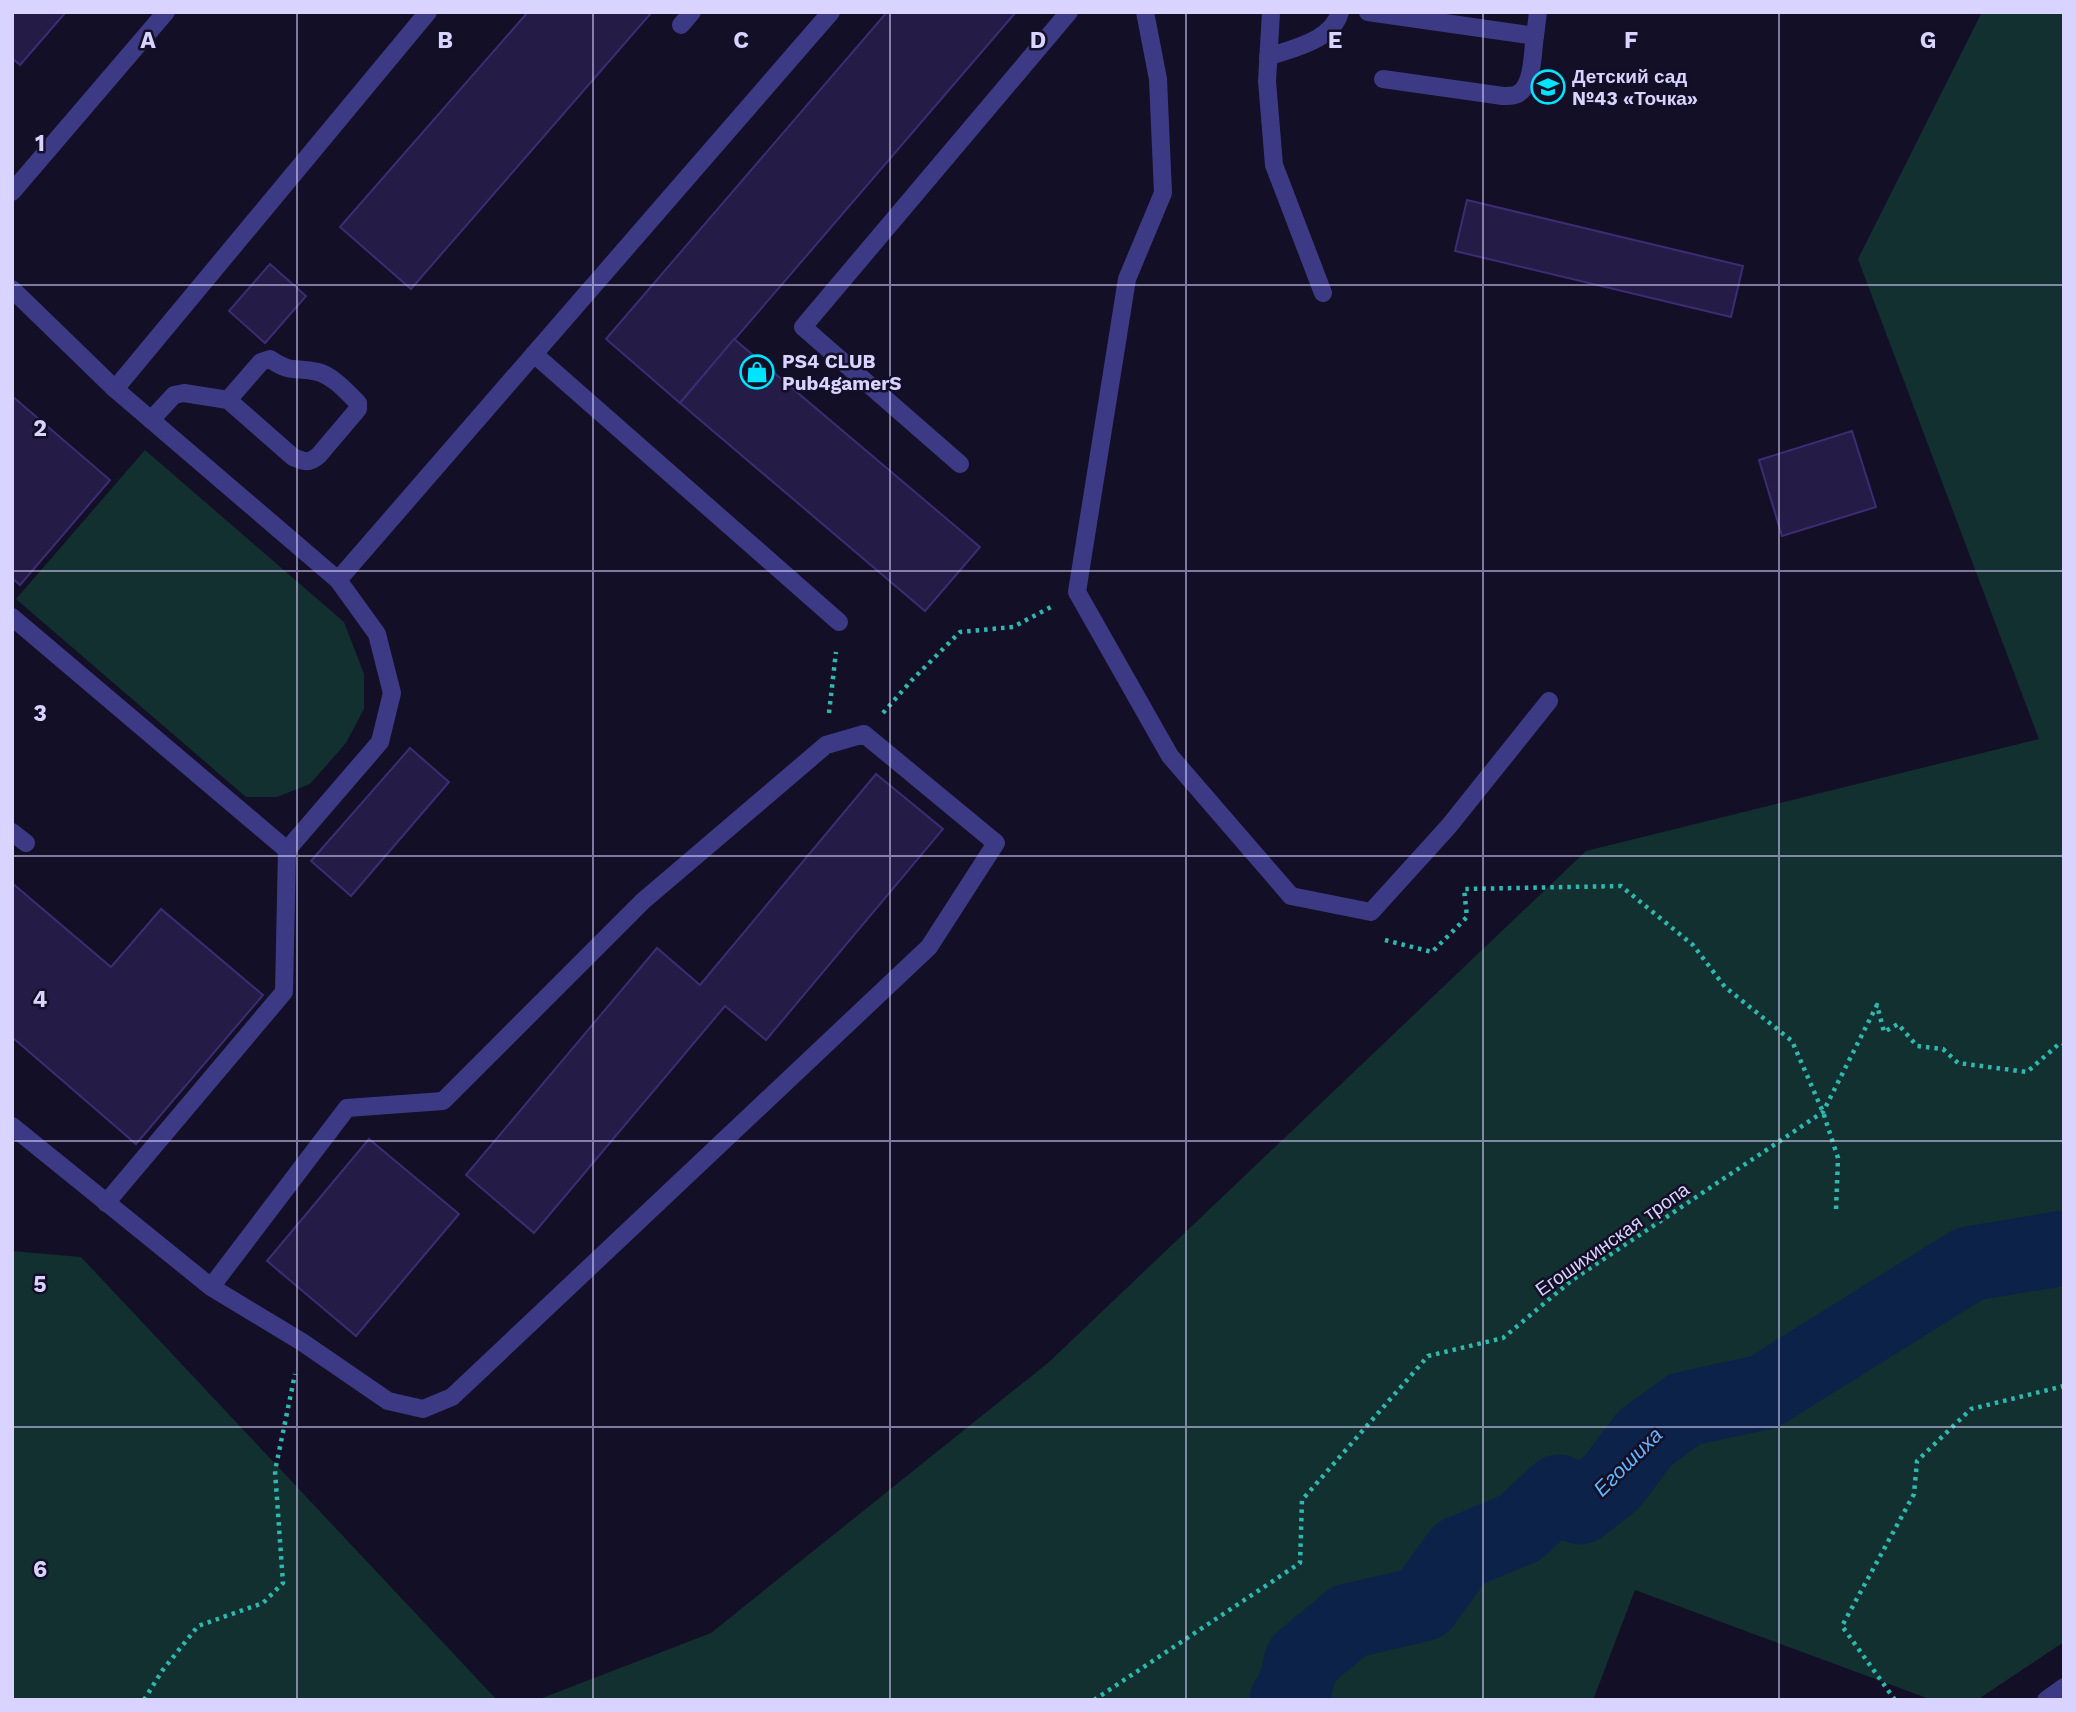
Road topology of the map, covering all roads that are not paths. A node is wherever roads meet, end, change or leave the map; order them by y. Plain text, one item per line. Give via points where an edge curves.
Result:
1 (166, 12) edge
2 (428, 12) edge
3 (831, 12) edge
4 (1069, 12) edge
5 (1145, 12) edge
6 (1271, 12) edge
7 (1340, 12) edge
8 (1368, 12) edge
9 (1538, 12) edge
10 (1535, 36) junction
11 (1268, 58) junction
12 (1384, 79) dead end
13 (12, 192) edge
14 (12, 289) edge
15 (1323, 293) dead end
16 (534, 354) junction
17 (115, 389) junction
18 (228, 400) junction
19 (151, 420) junction
20 (960, 464) dead end
21 (338, 580) junction
22 (12, 617) edge
23 (839, 622) road end
24 (1549, 701) dead end
25 (287, 850) junction
26 (12, 1126) edge
27 (106, 1203) junction
28 (211, 1287) junction
29 (2064, 1687) edge
30 (2046, 1700) edge

1 - 13 lane
2 - 17 lane
3 - 16 lane
4 - 20 lane via 803,327
5 - 24 lane via 1158,79 1163,193 1127,279 1077,593 1170,756 1290,896 1371,912 1449,826
6 - 11 lane
7 - 11 lane via 1329,31
8 - 10 lane
9 - 10 lane
10 - 12 lane via 1529,76 1516,95
11 - 15 lane via 1275,165
14 - 17 lane
16 - 21 lane
16 - 23 lane
17 - 19 lane
18 - 18 lane via 261,362 270,359 288,370 311,370 329,377 358,403 358,409 319,455 304,462
18 - 19 lane via 174,395
19 - 21 lane
21 - 25 lane via 377,634 392,693 380,743
22 - 25 lane
25 - 27 lane via 284,992
26 - 27 lane
27 - 28 lane
28 - 28 lane via 347,1108 443,1101 643,901 826,745 864,734 996,843 929,947 452,1397 423,1409 388,1401
29 - 30 lane

